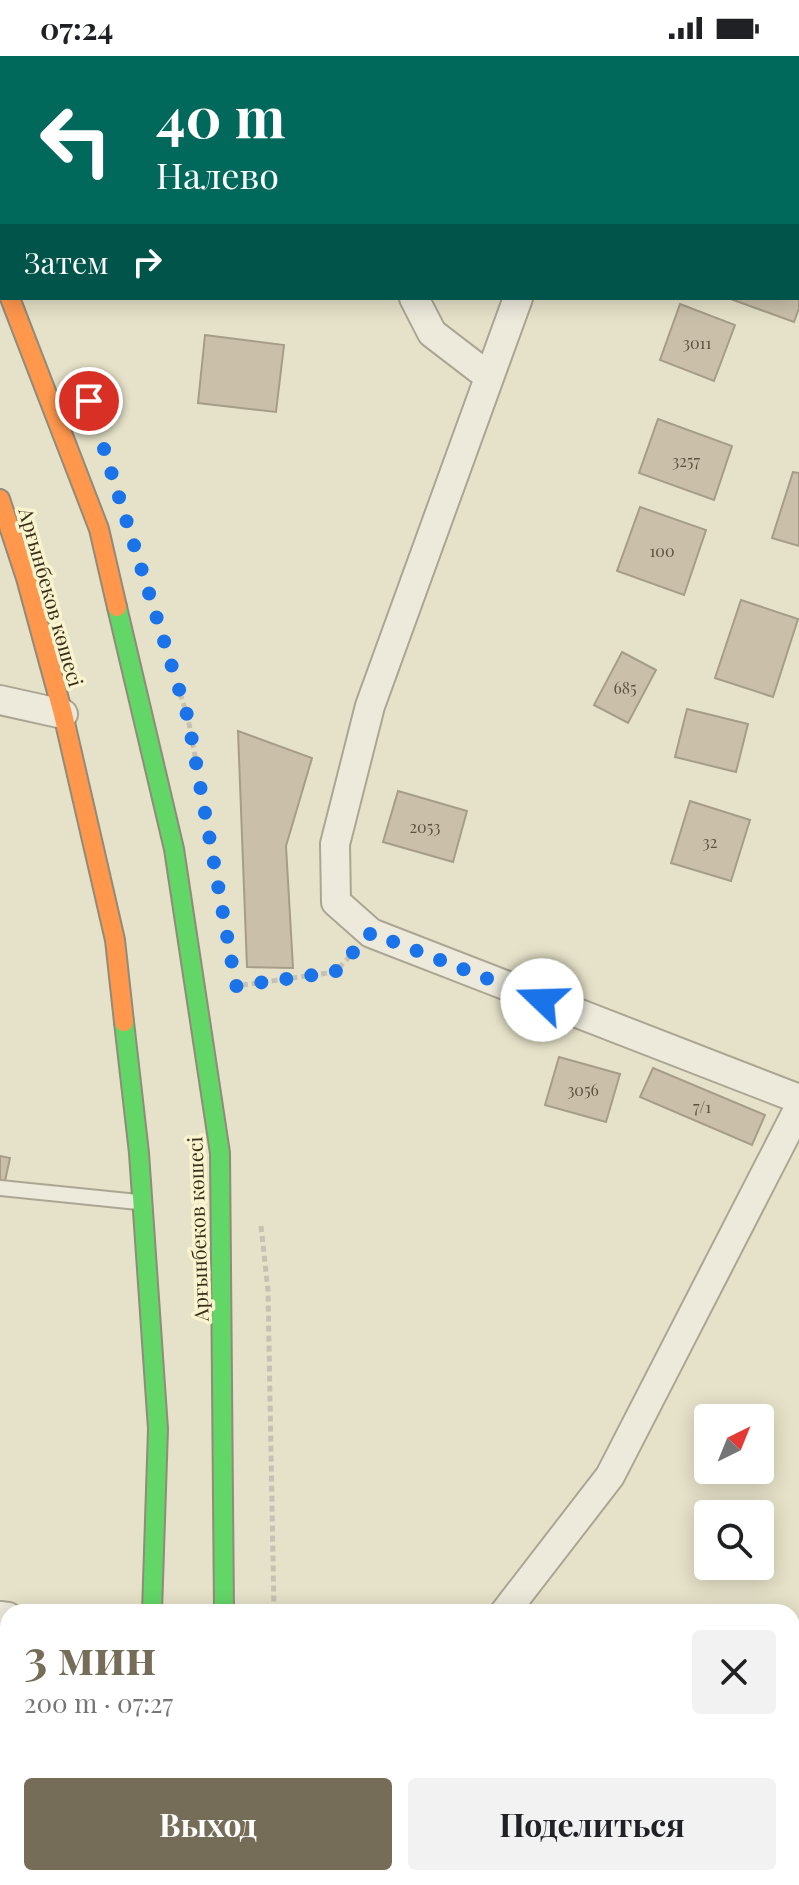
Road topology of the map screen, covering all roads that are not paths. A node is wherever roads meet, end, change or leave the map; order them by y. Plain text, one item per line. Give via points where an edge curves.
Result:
1 (11, 300) edge
2 (415, 300) edge
3 (517, 300) edge
4 (488, 376) junction
5 (0, 499) edge
6 (0, 700) edge
7 (63, 714) junction
8 (799, 1099) edge
9 (799, 1108) edge
10 (0, 1188) edge
11 (143, 1202) junction
12 (152, 1604) edge
13 (224, 1604) edge
14 (511, 1604) edge

1 - 13 main road, Арғынбеков көшесі via 99,529 174,849 220,1153
2 - 4 street via 432,333
3 - 4 street
4 - 8 street via 370,706 335,844 336,902 371,933
5 - 7 main road, Арғынбеков көшесі
6 - 7 street
7 - 11 main road, Арғынбеков көшесі via 115,940
9 - 14 street via 610,1476
10 - 11 lane
11 - 12 main road, Арғынбеков көшесі via 158,1429

